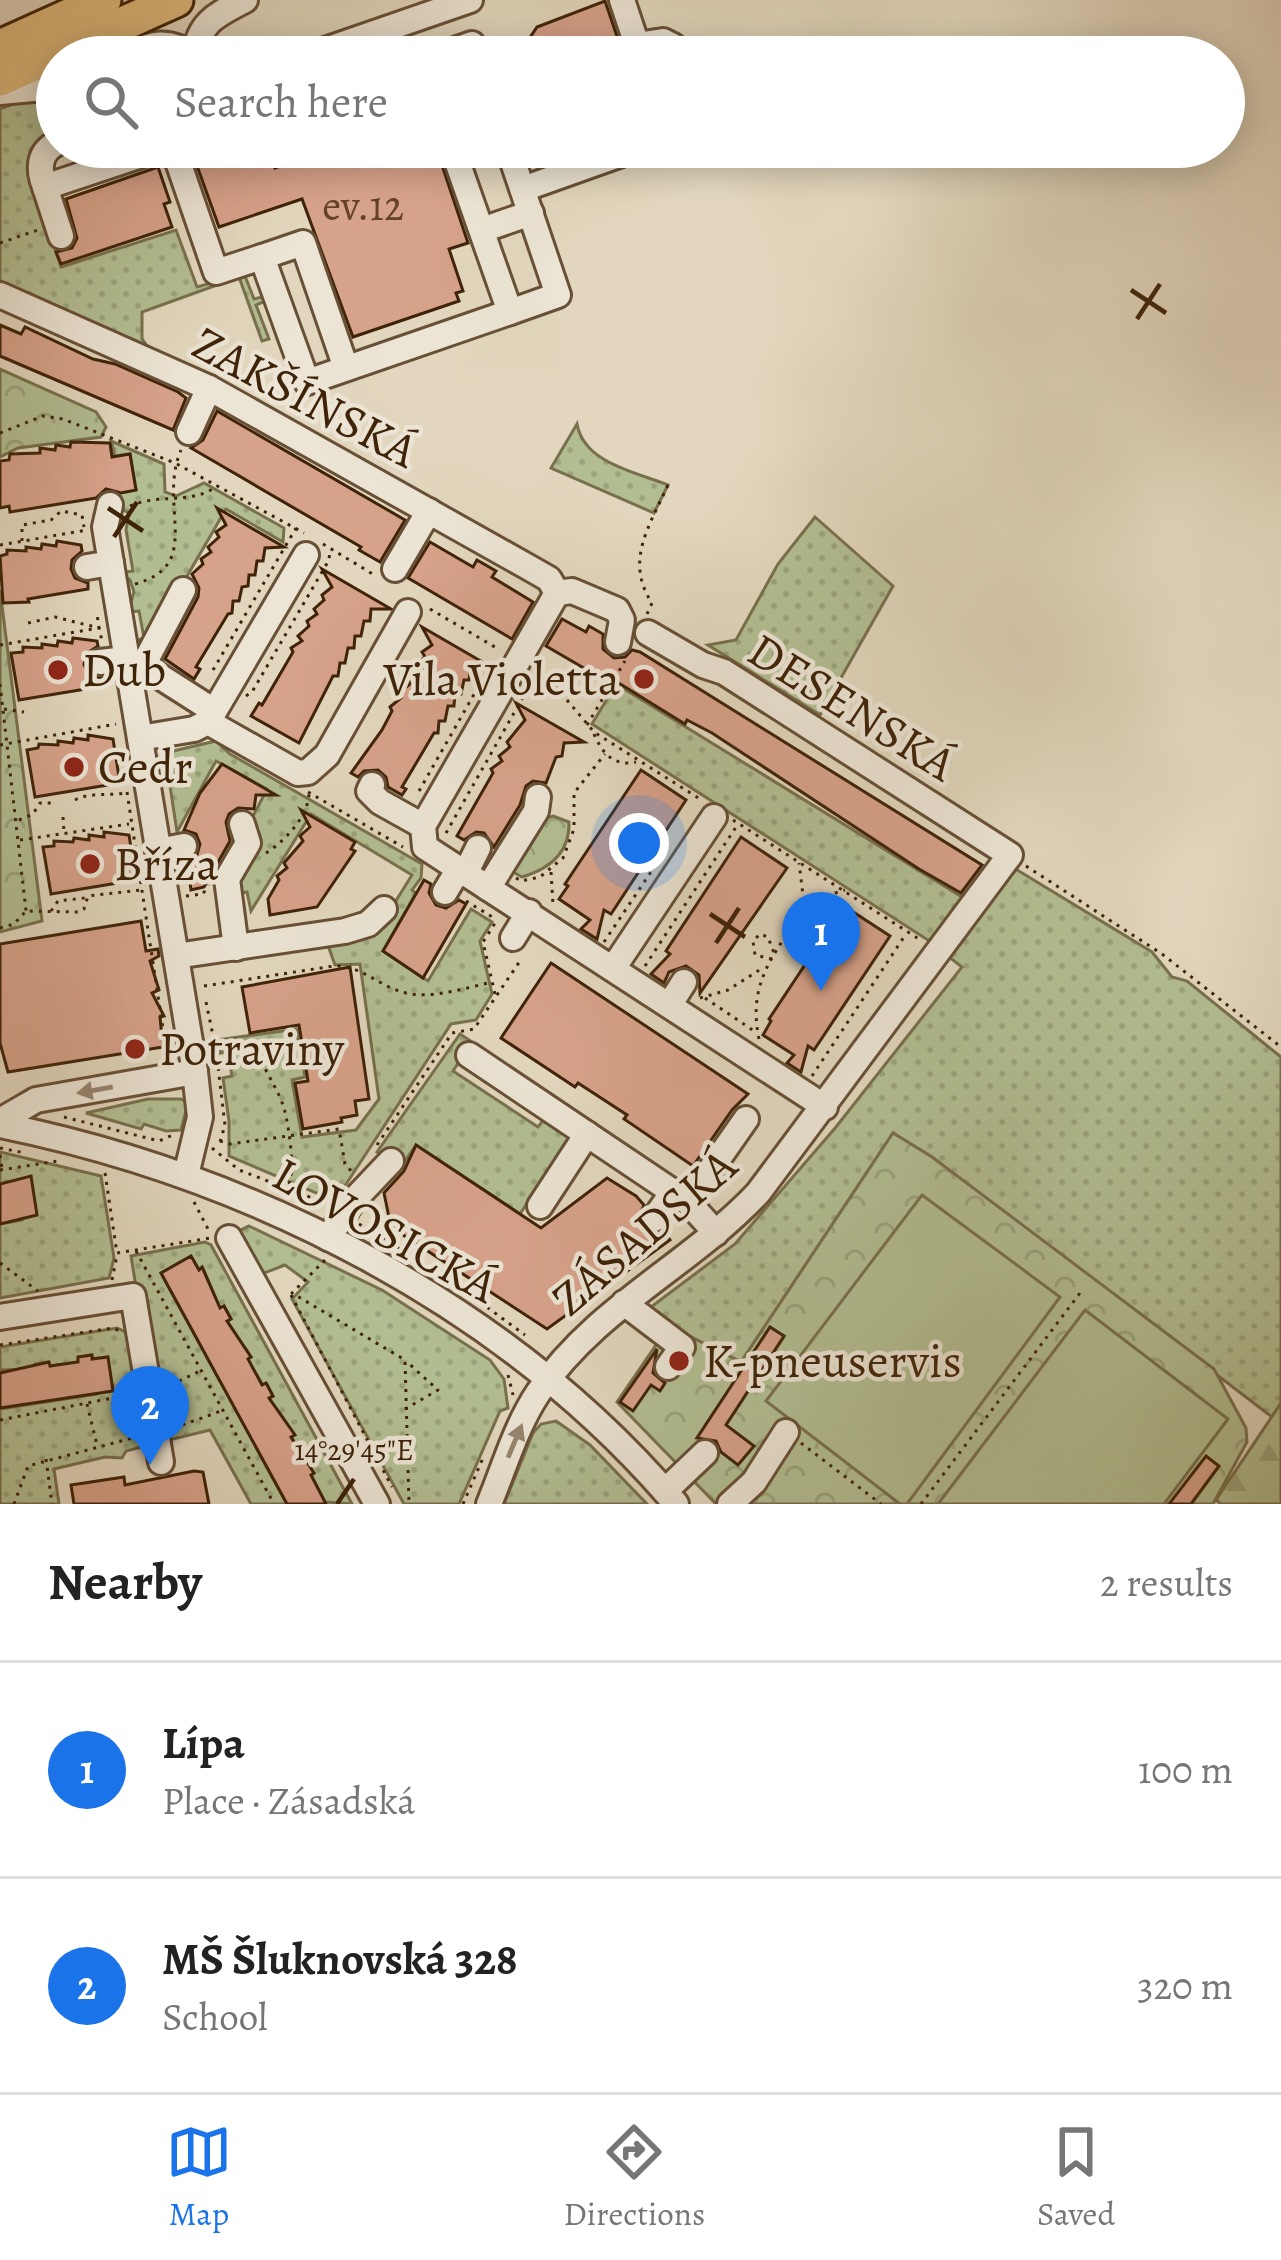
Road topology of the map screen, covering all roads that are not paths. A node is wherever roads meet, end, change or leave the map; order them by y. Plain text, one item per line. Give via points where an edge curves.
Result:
1 (82, 0) edge
2 (104, 0) edge
3 (176, 0) edge
4 (245, 0) edge
5 (622, 0) edge
6 (464, 2) edge
7 (96, 36) edge
8 (199, 36) edge
9 (366, 36) edge
10 (471, 36) edge
11 (634, 36) edge
12 (0, 47) edge
13 (36, 63) edge
14 (0, 79) edge
15 (36, 86) edge
16 (0, 92) edge
17 (41, 168) edge
18 (103, 168) edge
19 (177, 168) edge
20 (460, 168) edge
21 (515, 168) edge
22 (597, 168) edge
23 (44, 187) junction
24 (527, 201) junction
25 (59, 230) road end
26 (482, 230) junction
27 (262, 257) junction
28 (0, 295) edge
29 (510, 311) junction
30 (346, 368) junction
31 (209, 388) junction
32 (189, 432) road end
33 (429, 511) junction
34 (108, 516) road end
35 (306, 555) dead end
36 (395, 569) dead end
37 (183, 590) dead end
38 (557, 593) junction
39 (408, 612) dead end
40 (647, 626) road end
41 (624, 647) road end
42 (211, 716) junction
43 (276, 730) dead end
44 (130, 753) junction
45 (263, 753) junction
46 (372, 785) dead end
47 (538, 797) dead end
48 (718, 813) road end
49 (242, 824) dead end
50 (423, 826) junction
51 (184, 846) dead end
52 (158, 850) junction
53 (1010, 855) joint
54 (494, 878) junction
55 (384, 909) dead end
56 (576, 910) dead end
57 (530, 912) junction
58 (562, 933) junction
59 (236, 948) junction
60 (517, 949) road end
61 (185, 955) junction
62 (608, 957) junction
63 (469, 1055) dead end
64 (195, 1072) junction
65 (825, 1107) junction
66 (746, 1119) dead end
67 (0, 1123) edge
68 (587, 1134) junction
69 (382, 1155) road end
70 (186, 1175) junction
71 (681, 1197) junction
72 (540, 1205) dead end
73 (654, 1219) dead end
74 (716, 1233) junction
75 (229, 1238) dead end
76 (328, 1248) junction
77 (624, 1303) junction
78 (0, 1317) edge
79 (668, 1366) dead end
80 (547, 1381) junction
81 (786, 1432) road end
82 (705, 1453) dead end
83 (161, 1462) dead end
84 (670, 1497) edge
85 (377, 1504) edge
86 (489, 1504) edge
87 (730, 1504) edge

1 - 12 highway
2 - 12 highway
3 - 7 highway
4 - 8 street via 209,17
5 - 11 street
6 - 9 street
6 - 10 street
13 - 14 highway
15 - 16 street
17 - 23 street
18 - 23 street
19 - 27 street via 216,272
20 - 26 street
21 - 24 street
22 - 24 street
23 - 25 street
24 - 26 street
24 - 29 street via 559,296
26 - 29 street
27 - 30 street via 307,382
27 - 30 street via 304,243
28 - 31 street, ZAKŠÍNSKÁ
29 - 30 street
31 - 32 street
31 - 33 street, ZAKŠÍNSKÁ
33 - 36 street
33 - 38 street, ZAKŠÍNSKÁ via 549,580
34 - 44 street via 111,660
35 - 42 street
37 - 42 street via 145,662
38 - 41 street, ZAKŠÍNSKÁ via 572,591 617,610
38 - 50 street
39 - 45 street via 328,754 298,773
40 - 53 street, DESENSKÁ
42 - 44 street
42 - 45 street
43 - 45 street
44 - 52 street
46 - 50 street via 380,802
47 - 54 street
48 - 62 street
49 - 59 street via 248,843 227,879
50 - 54 street via 425,847 461,871
51 - 52 street
52 - 61 street
53 - 65 street, ZÁSADSKÁ
54 - 57 street
55 - 59 street via 345,931
56 - 58 street
57 - 58 street
57 - 60 street
58 - 62 street
59 - 61 street
61 - 64 street
62 - 65 street via 686,996
63 - 68 street
64 -> 67 street via 36,1100
64 - 70 street via 208,1142
65 - 74 street, ZÁSADSKÁ
66 - 71 street
67 - 70 street, LOVOSICKÁ
68 - 71 street
68 - 72 street
69 - 76 street
70 - 76 street, LOVOSICKÁ via 293,1219
71 - 73 street
71 - 74 street
74 - 77 street, ZÁSADSKÁ
75 - 85 street
76 - 80 street, LOVOSICKÁ via 446,1304
77 - 79 street via 682,1347
77 - 80 street, ZÁSADSKÁ
78 - 83 street via 133,1297
80 - 84 street, LOVOSICKÁ
86 -> 80 street, ZÁSADSKÁ
81 - 87 street
82 - 84 street

